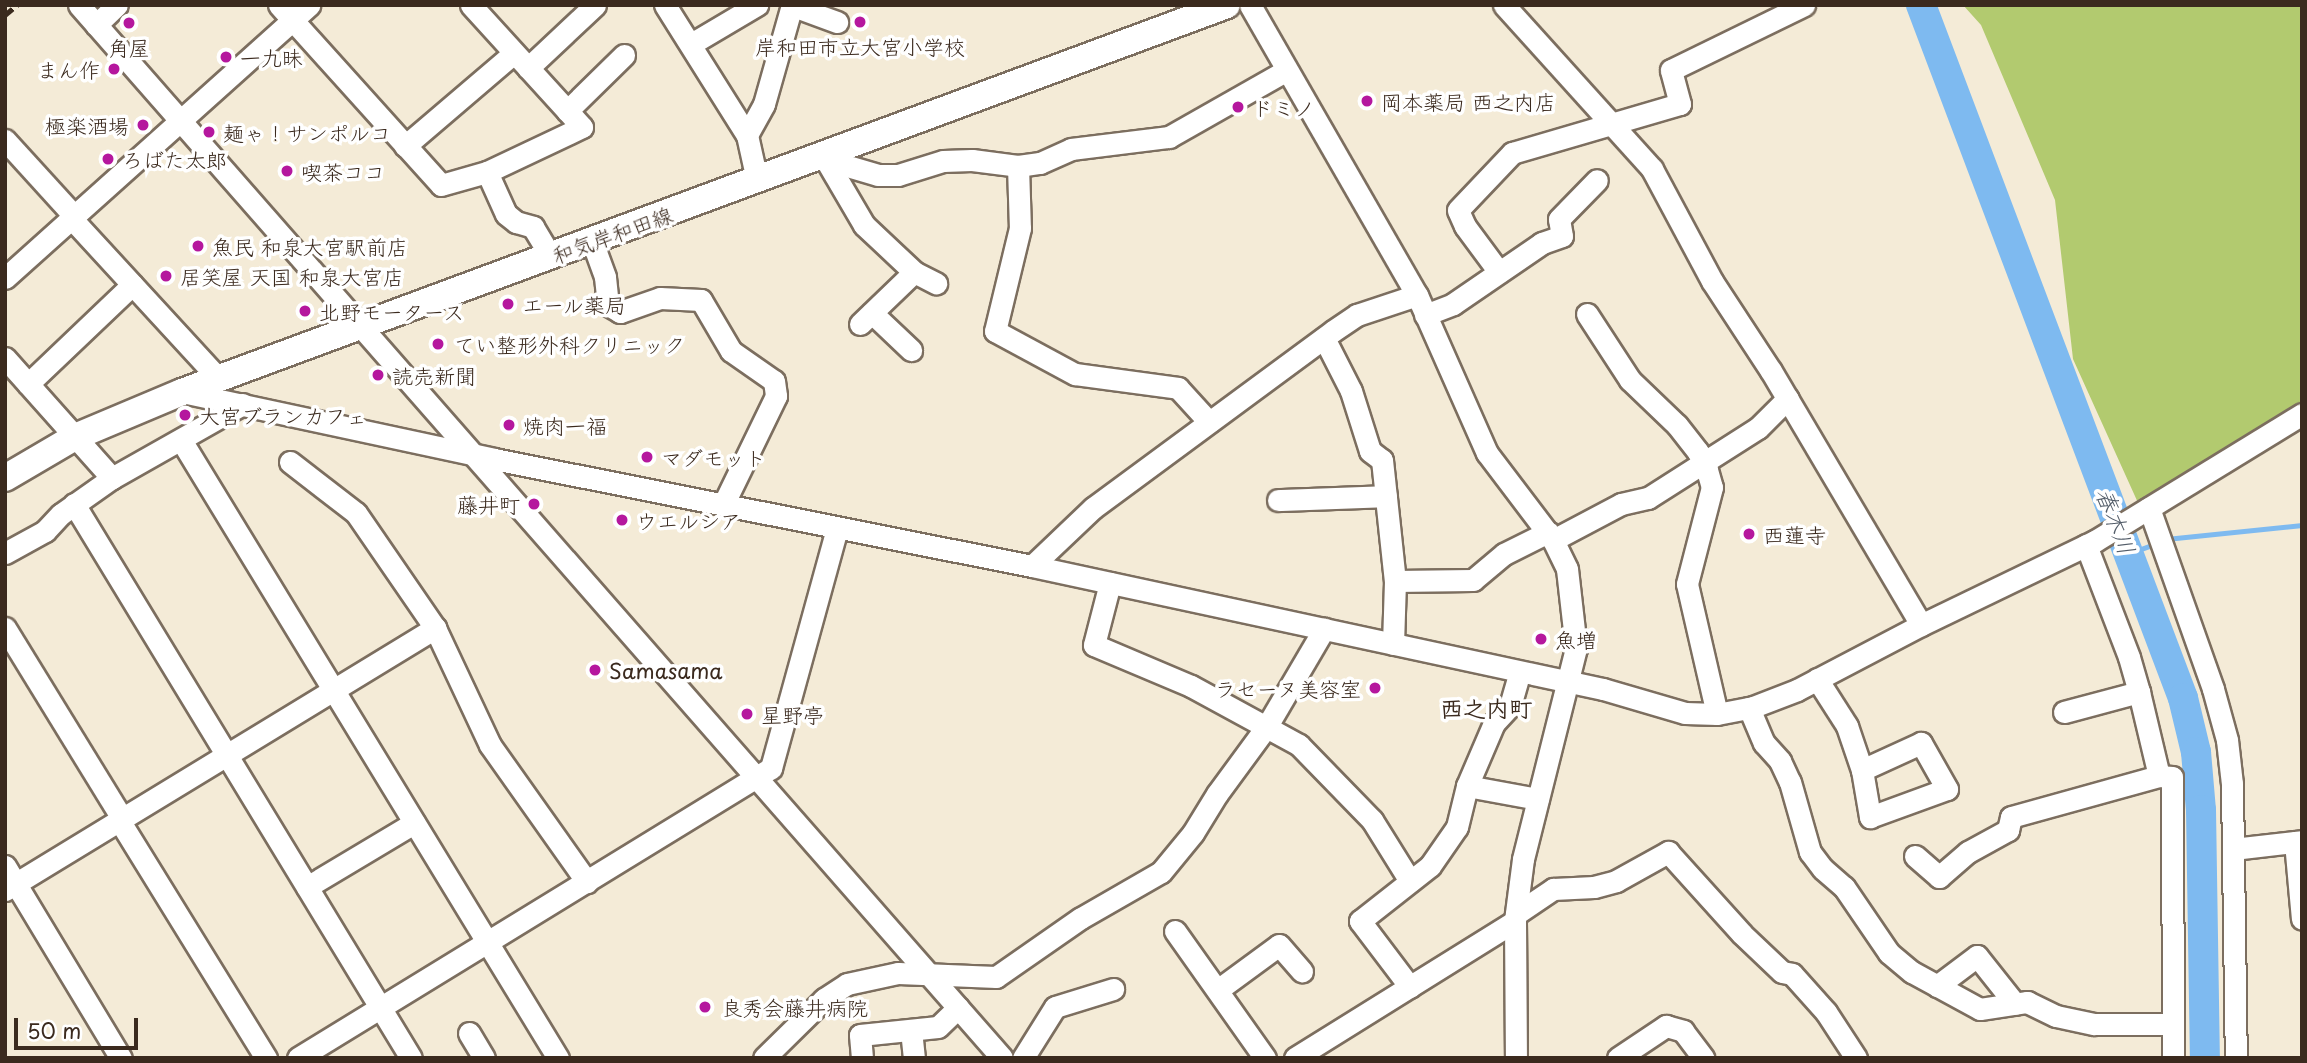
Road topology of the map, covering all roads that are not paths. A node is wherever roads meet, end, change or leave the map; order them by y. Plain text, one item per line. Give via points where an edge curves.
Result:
1 (79, 5) edge
2 (117, 5) edge
3 (309, 5) edge
4 (471, 5) edge
5 (595, 5) edge
6 (664, 5) edge
7 (757, 5) edge
8 (1227, 5) edge
9 (1250, 5) edge
10 (1504, 5) edge
11 (1804, 5) edge
12 (792, 6) edge
13 (286, 13) edge
14 (837, 22) dead end
15 (96, 25) junction
16 (691, 44) junction
17 (624, 55) dead end
18 (521, 61) junction
19 (1285, 71) junction
20 (567, 111) junction
21 (182, 122) junction
22 (1610, 124) junction
23 (747, 135) junction
24 (5, 140) edge
25 (405, 146) junction
26 (823, 157) junction
27 (1018, 166) junction
28 (487, 172) junction
29 (757, 180) junction
30 (1597, 180) dead end
31 (73, 218) junction
32 (592, 241) junction
33 (551, 257) junction
34 (914, 272) junction
35 (1499, 272) junction
36 (5, 278) edge
37 (936, 283) dead end
38 (132, 285) junction
39 (1417, 295) junction
40 (1587, 314) dead end
41 (1425, 316) junction
42 (363, 326) junction
43 (1324, 338) junction
44 (911, 350) dead end
45 (5, 358) edge
46 (219, 379) junction
47 (28, 384) junction
48 (182, 392) junction
49 (1788, 398) junction
50 (243, 404) junction
51 (2302, 414) edge
52 (1209, 422) junction
53 (75, 437) junction
54 (181, 440) junction
55 (476, 456) junction
56 (290, 462) dead end
57 (1703, 462) junction
58 (5, 478) edge
59 (112, 478) junction
60 (1386, 496) junction
61 (1278, 500) dead end
62 (74, 504) junction
63 (723, 505) junction
64 (2146, 510) junction
65 (837, 528) junction
66 (1550, 536) junction
67 (2091, 543) junction
68 (5, 553) edge
69 (1032, 566) junction
70 (1395, 581) junction
71 (1111, 583) junction
72 (1921, 625) junction
73 (5, 628) edge
74 (435, 628) junction
75 (1324, 629) junction
76 (1393, 644) junction
77 (1520, 672) junction
78 (1817, 679) junction
79 (1568, 682) junction
80 (333, 689) junction
81 (2139, 692) junction
82 (1749, 708) junction
83 (2064, 712) dead end
84 (1717, 714) junction
85 (1267, 726) junction
86 (226, 754) junction
87 (1862, 770) dead end
88 (2159, 776) junction
89 (758, 778) junction
90 (1467, 786) junction
91 (1538, 799) junction
92 (120, 819) junction
93 (414, 822) junction
94 (2299, 841) edge
95 (2233, 849) junction
96 (1915, 856) dead end
97 (9, 880) edge
98 (1410, 881) junction
99 (587, 882) junction
100 (307, 887) junction
101 (1516, 918) junction
102 (2301, 919) edge
103 (1175, 931) dead end
104 (487, 942) junction
105 (1302, 971) dead end
106 (930, 976) junction
107 (1937, 986) junction
108 (1410, 987) junction
109 (1113, 989) dead end
110 (1219, 989) junction
111 (2015, 1004) junction
112 (958, 1008) junction
113 (381, 1009) junction
114 (2173, 1024) junction
115 (911, 1030) junction
116 (469, 1033) dead end
117 (121, 1058) edge
118 (266, 1058) edge
119 (298, 1058) edge
120 (411, 1058) edge
121 (484, 1058) edge
122 (558, 1058) edge
123 (764, 1058) edge
124 (862, 1058) edge
125 (914, 1058) edge
126 (1002, 1058) edge
127 (1023, 1058) edge
128 (1265, 1058) edge
129 (1295, 1058) edge
130 (1516, 1058) edge
131 (1618, 1058) edge
132 (1703, 1058) edge
133 (1856, 1058) edge
134 (2173, 1058) edge
135 (2236, 1058) edge

1 - 15 street
2 - 15 street
3 - 13 street
4 - 18 street
5 - 18 street
6 - 16 street
7 - 16 street
8 - 26 main road, 和気岸和田線
9 - 19 street
10 - 22 street
11 - 22 street via 1671,71 1680,104
12 - 14 street
12 - 23 street via 764,104
13 - 21 street
13 - 25 street
15 - 21 street
16 - 23 street
17 - 20 street
18 - 20 street
18 - 25 street
19 - 27 street via 1169,137 1071,149 1040,163
19 - 39 street
20 - 28 street via 582,127
21 - 31 street
21 - 42 street
22 - 35 street via 1512,153 1458,210
22 - 49 street via 1652,169 1712,281
23 - 29 street
24 - 31 street
25 - 28 street via 441,185
26 - 27 street via 878,175 898,175 943,161
26 - 29 main road, 和気岸和田線
26 - 34 street via 864,225
27 - 52 street via 1020,229 995,331 1075,374 1178,388
28 - 33 street via 506,214 533,227
29 - 32 main road, 和気岸和田線
30 - 35 street via 1559,219 1562,236 1542,243
31 - 36 street
31 - 38 street
32 - 33 main road, 和気岸和田線
32 - 63 street via 605,277 608,306 620,312 660,298 701,300 731,351 774,381 776,396
33 - 42 main road, 和気岸和田線
34 - 37 street
34 - 44 street via 866,319
35 - 41 street via 1453,304
38 - 46 street
38 - 47 street
39 - 41 street
39 - 43 street via 1357,316
40 - 57 street via 1630,380 1677,425
41 - 66 street via 1487,453
42 - 46 main road, 和気岸和田線
42 - 55 street
43 - 52 street
43 - 60 street via 1351,391 1370,451 1382,460
45 - 47 street
46 - 48 main road, 和気岸和田線
47 - 53 street
48 - 50 street
48 - 53 main road, 和気岸和田線
49 - 57 street via 1758,428
49 - 72 street
50 - 54 street
50 - 55 street
51 - 64 street
52 - 69 street via 1093,508
53 - 58 main road, 和気岸和田線
53 - 59 street
54 - 59 street
54 - 80 street
55 - 63 street
55 - 89 street
56 - 74 street via 356,513
57 - 66 street via 1648,498 1621,504
57 - 84 street via 1712,487 1687,584
59 - 62 street
60 - 61 street
60 - 70 street
62 - 68 street via 44,531
62 - 86 street
63 - 65 street
64 - 67 street
64 - 95 street via 2213,689 2227,740
65 - 69 street
65 - 89 street via 771,768
66 - 70 street via 1504,554 1473,580
66 - 79 street via 1567,569 1573,611 1576,648
67 - 72 street
67 - 81 street
69 - 71 street
70 - 76 street
71 - 75 street
71 - 85 street via 1094,645 1191,686
72 - 78 street
73 - 92 street
74 - 80 street
74 - 99 street via 490,745
75 - 76 street
75 - 85 street
76 - 77 street
77 - 79 street
77 - 90 street via 1510,706 1494,723
78 - 82 street
78 - 87 street via 1847,726
79 - 84 street via 1685,713
79 - 91 street
80 - 86 street
80 - 93 street
81 - 83 street
81 - 88 street
82 - 84 street
82 - 107 street via 1764,743 1790,782 1810,852 1844,887 1889,953
85 - 98 street via 1299,746 1372,820
85 - 106 street via 1161,872 1081,918 996,977
86 - 92 street
86 - 100 street
88 - 96 street via 2011,817 2008,830 1968,852 1939,877
88 - 114 street via 2172,777 2174,796
89 - 99 street
89 - 106 street
90 - 91 street
90 - 98 street via 1457,827 1430,866
91 - 101 street via 1523,859
92 - 97 street
92 - 118 street
93 - 100 street
93 - 104 street
94 - 95 street
94 - 102 street
95 - 135 street
97 - 117 street
98 - 108 street via 1360,921
99 - 104 street
100 - 113 street
101 - 108 street
101 - 130 street
101 - 133 street via 1553,889 1616,881 1668,852 1742,934 1782,972 1792,974 1826,1012
103 - 110 street
104 - 113 street
104 - 122 street
105 - 110 street via 1279,945
106 - 112 street
106 - 123 street via 888,974 847,984 824,999
107 - 111 street via 1980,1009
107 - 111 street via 1978,956
108 - 129 street
109 - 127 street via 1055,1007
110 - 128 street
111 - 114 street via 2027,1002 2056,1016 2094,1024
112 - 115 street via 937,1027
112 - 126 street
113 - 119 street
113 - 120 street
114 - 134 street
115 - 124 street via 860,1035
115 - 125 street
116 - 121 street
131 - 132 street via 1666,1026 1683,1031

